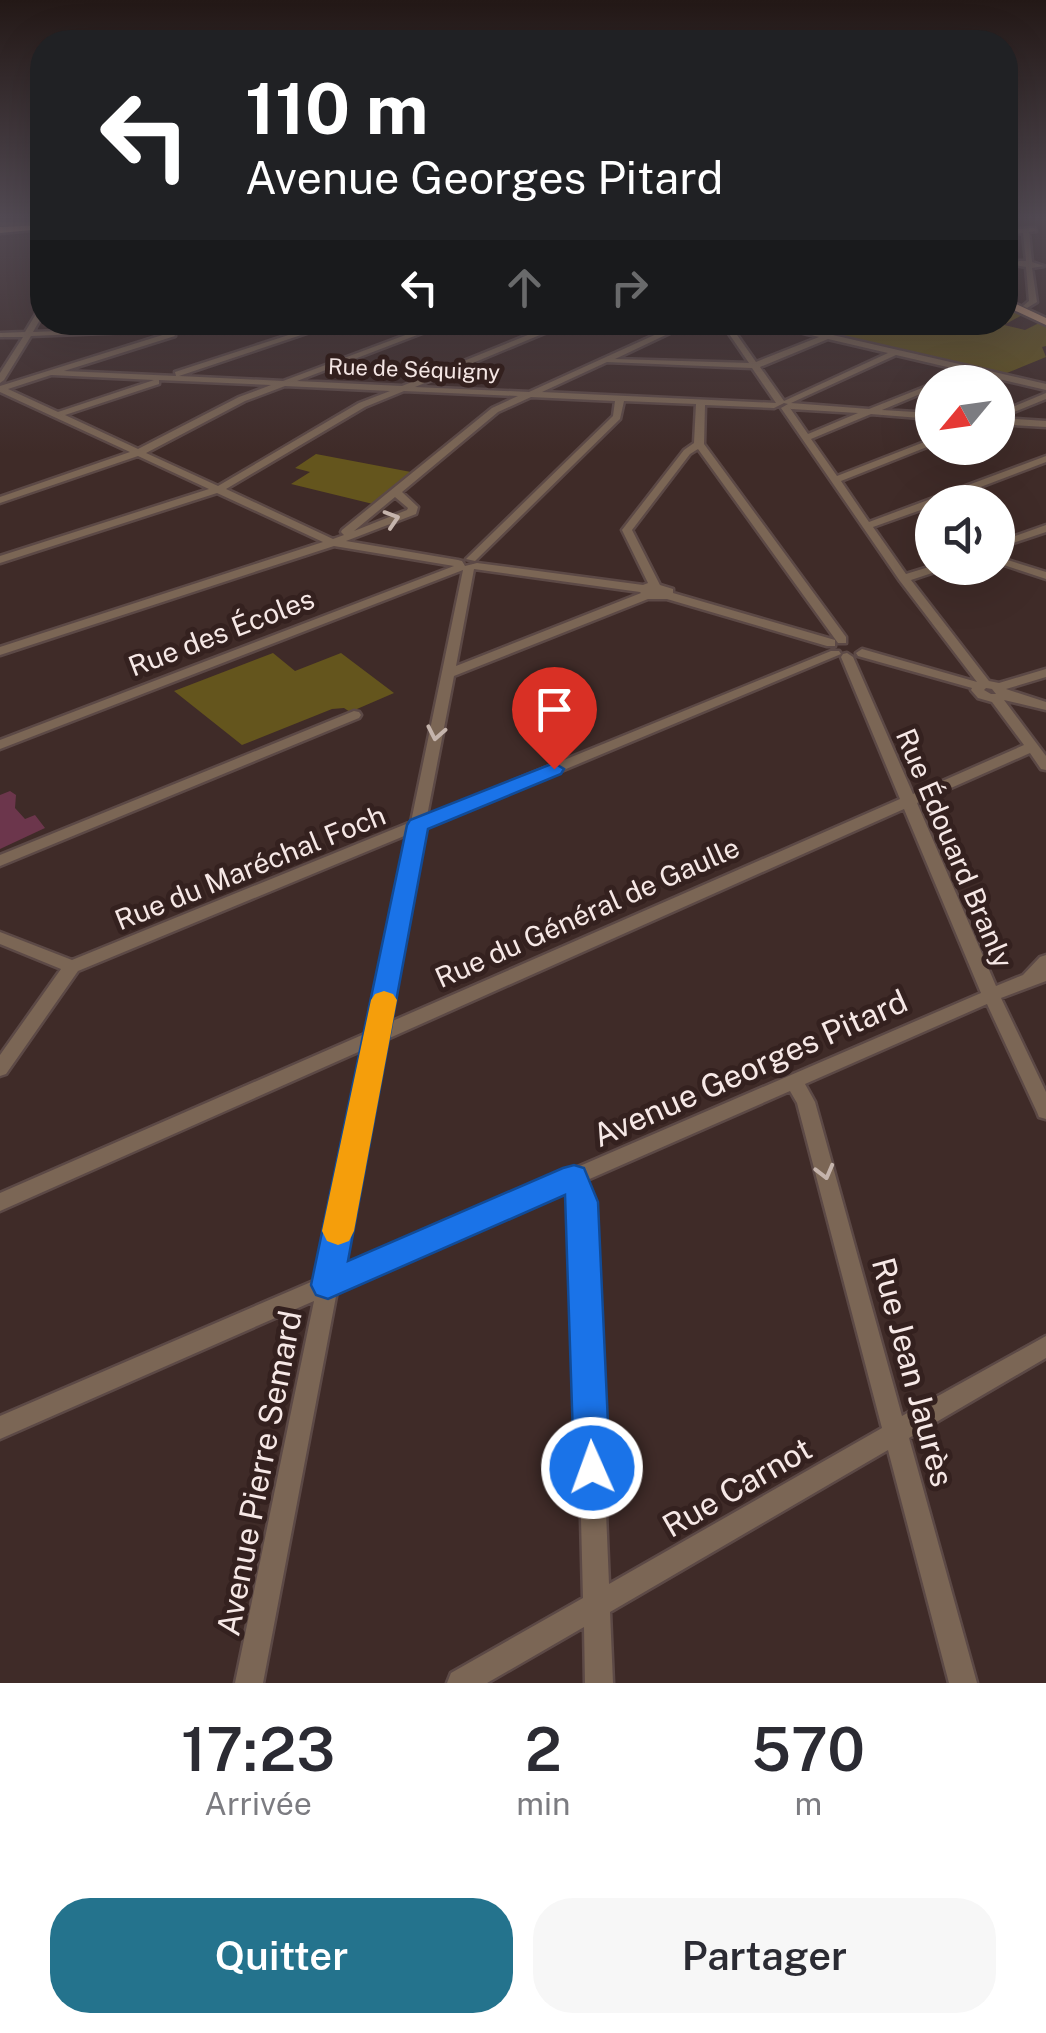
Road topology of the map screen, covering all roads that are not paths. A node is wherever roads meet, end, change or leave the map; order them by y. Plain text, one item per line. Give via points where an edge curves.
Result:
1 (30, 331) edge
2 (0, 335) edge
3 (46, 335) edge
4 (171, 335) edge
5 (292, 335) edge
6 (413, 335) edge
7 (536, 335) edge
8 (661, 335) edge
9 (733, 335) edge
10 (818, 335) edge
11 (826, 337) junction
12 (25, 339) junction
13 (894, 352) junction
14 (606, 360) junction
15 (949, 365) edge
16 (755, 366) junction
17 (52, 373) junction
18 (168, 378) junction
19 (0, 380) edge
20 (1015, 380) edge
21 (285, 383) junction
22 (1046, 387) edge
23 (1, 388) edge
24 (404, 388) junction
25 (531, 394) junction
26 (915, 394) edge
27 (1046, 396) edge
28 (620, 398) junction
29 (701, 401) junction
30 (783, 404) junction
31 (1015, 410) edge
32 (874, 412) junction
33 (60, 414) junction
34 (915, 415) edge
35 (1015, 420) edge
36 (1046, 424) edge
37 (806, 438) junction
38 (699, 444) junction
39 (915, 449) edge
40 (140, 452) junction
41 (1046, 459) edge
42 (835, 480) junction
43 (979, 485) edge
44 (219, 489) junction
45 (395, 491) junction
46 (0, 500) edge
47 (915, 509) edge
48 (868, 526) junction
49 (1046, 528) edge
50 (337, 539) junction
51 (1015, 540) edge
52 (0, 560) edge
53 (467, 565) junction
54 (1015, 566) edge
55 (915, 575) edge
56 (1046, 576) edge
57 (904, 578) junction
58 (649, 590) junction
59 (843, 650) junction
60 (0, 651) edge
61 (1046, 673) edge
62 (448, 674) junction
63 (993, 690) junction
64 (1046, 706) edge
65 (354, 716) dead end
66 (0, 744) edge
67 (1032, 748) junction
68 (1046, 766) edge
69 (908, 801) junction
70 (418, 825) junction
71 (0, 861) edge
72 (0, 938) edge
73 (1046, 961) edge
74 (72, 967) junction
75 (1037, 977) edge
76 (990, 996) junction
77 (377, 1036) junction
78 (0, 1069) edge
79 (794, 1081) junction
80 (1046, 1112) edge
81 (574, 1177) junction
82 (0, 1202) edge
83 (328, 1285) junction
84 (1046, 1346) edge
85 (0, 1428) edge
86 (896, 1433) junction
87 (0, 1448) edge
88 (596, 1605) junction
89 (248, 1683) edge
90 (460, 1683) edge
91 (599, 1683) edge
92 (963, 1683) edge

1 - 12 street
2 - 12 street
3 - 12 street
4 - 17 street
5 - 18 street
6 - 21 street
7 - 24 street
8 - 14 street
9 - 16 street
10 - 11 street
11 - 13 street
11 - 16 street
12 - 19 street
13 - 15 street
13 - 30 street
14 - 16 street
14 - 25 street
16 - 30 street
17 - 18 street, Rue de Séquigny
17 - 23 street
18 - 21 street, Rue de Séquigny
18 - 33 street
20 - 22 street
21 - 24 street, Rue de Séquigny
21 - 40 street
23 - 33 street
24 - 25 street, Rue de Séquigny
24 - 44 street
25 - 28 street, Rue de Séquigny
25 - 45 street via 490,413
26 - 32 street
27 - 31 street
28 - 29 street, Rue de Séquigny
28 - 53 street via 617,417
29 - 30 street, Rue de Séquigny
29 - 38 street
30 - 32 street, Rue de Séquigny
30 - 37 street
32 - 34 street, Rue de Séquigny
32 - 37 street
33 - 40 street
35 - 36 street
37 - 42 street
38 - 58 street via 627,530
38 - 59 street, Rue Édouard Branly
39 - 42 street
40 - 44 street
40 - 46 street
41 - 43 street
42 - 48 street
44 - 50 street
44 - 52 street
45 - 50 street
50 -> 45 street via 412,512
47 - 48 street
48 - 57 street
49 - 51 street
50 - 53 street
50 - 60 street
53 - 58 street
53 - 62 street, Avenue Pierre Semard
53 - 66 street, Rue des Écoles
54 - 56 street
55 - 57 street
57 - 63 street
58 - 59 street
58 - 62 street
59 - 63 street
59 - 69 street, Rue Édouard Branly
59 - 70 street, Rue du Maréchal Foch
61 - 63 street
62 -> 70 street, Avenue Pierre Semard
63 - 64 street
63 - 67 street
65 - 71 street
67 - 68 street
67 - 69 street, Rue du Général de Gaulle
69 - 76 street, Rue Édouard Branly
69 - 77 street, Rue du Général de Gaulle
70 - 74 street, Rue du Maréchal Foch
70 - 77 street, Avenue Pierre Semard
72 - 74 street
73 - 75 street, Avenue Georges Pitard
74 - 78 street
75 - 76 street, Avenue Georges Pitard
76 - 79 street, Avenue Georges Pitard
76 - 80 street, Rue Édouard Branly
77 - 82 street, Rue du Général de Gaulle
77 - 83 street, Avenue Pierre Semard
79 - 81 street, Avenue Georges Pitard
79 -> 86 street, Rue Jean Jaurès via 806,1102
81 - 83 street, Avenue Georges Pitard
81 - 88 street via 582,1202
83 - 85 street, Avenue Georges Pitard
83 - 89 street, Avenue Pierre Semard
84 - 86 street, Rue Carnot
85 - 87 street
86 - 88 street, Rue Carnot
86 - 92 street, Rue Jean Jaurès
88 - 90 street, Rue Carnot
88 - 91 street

